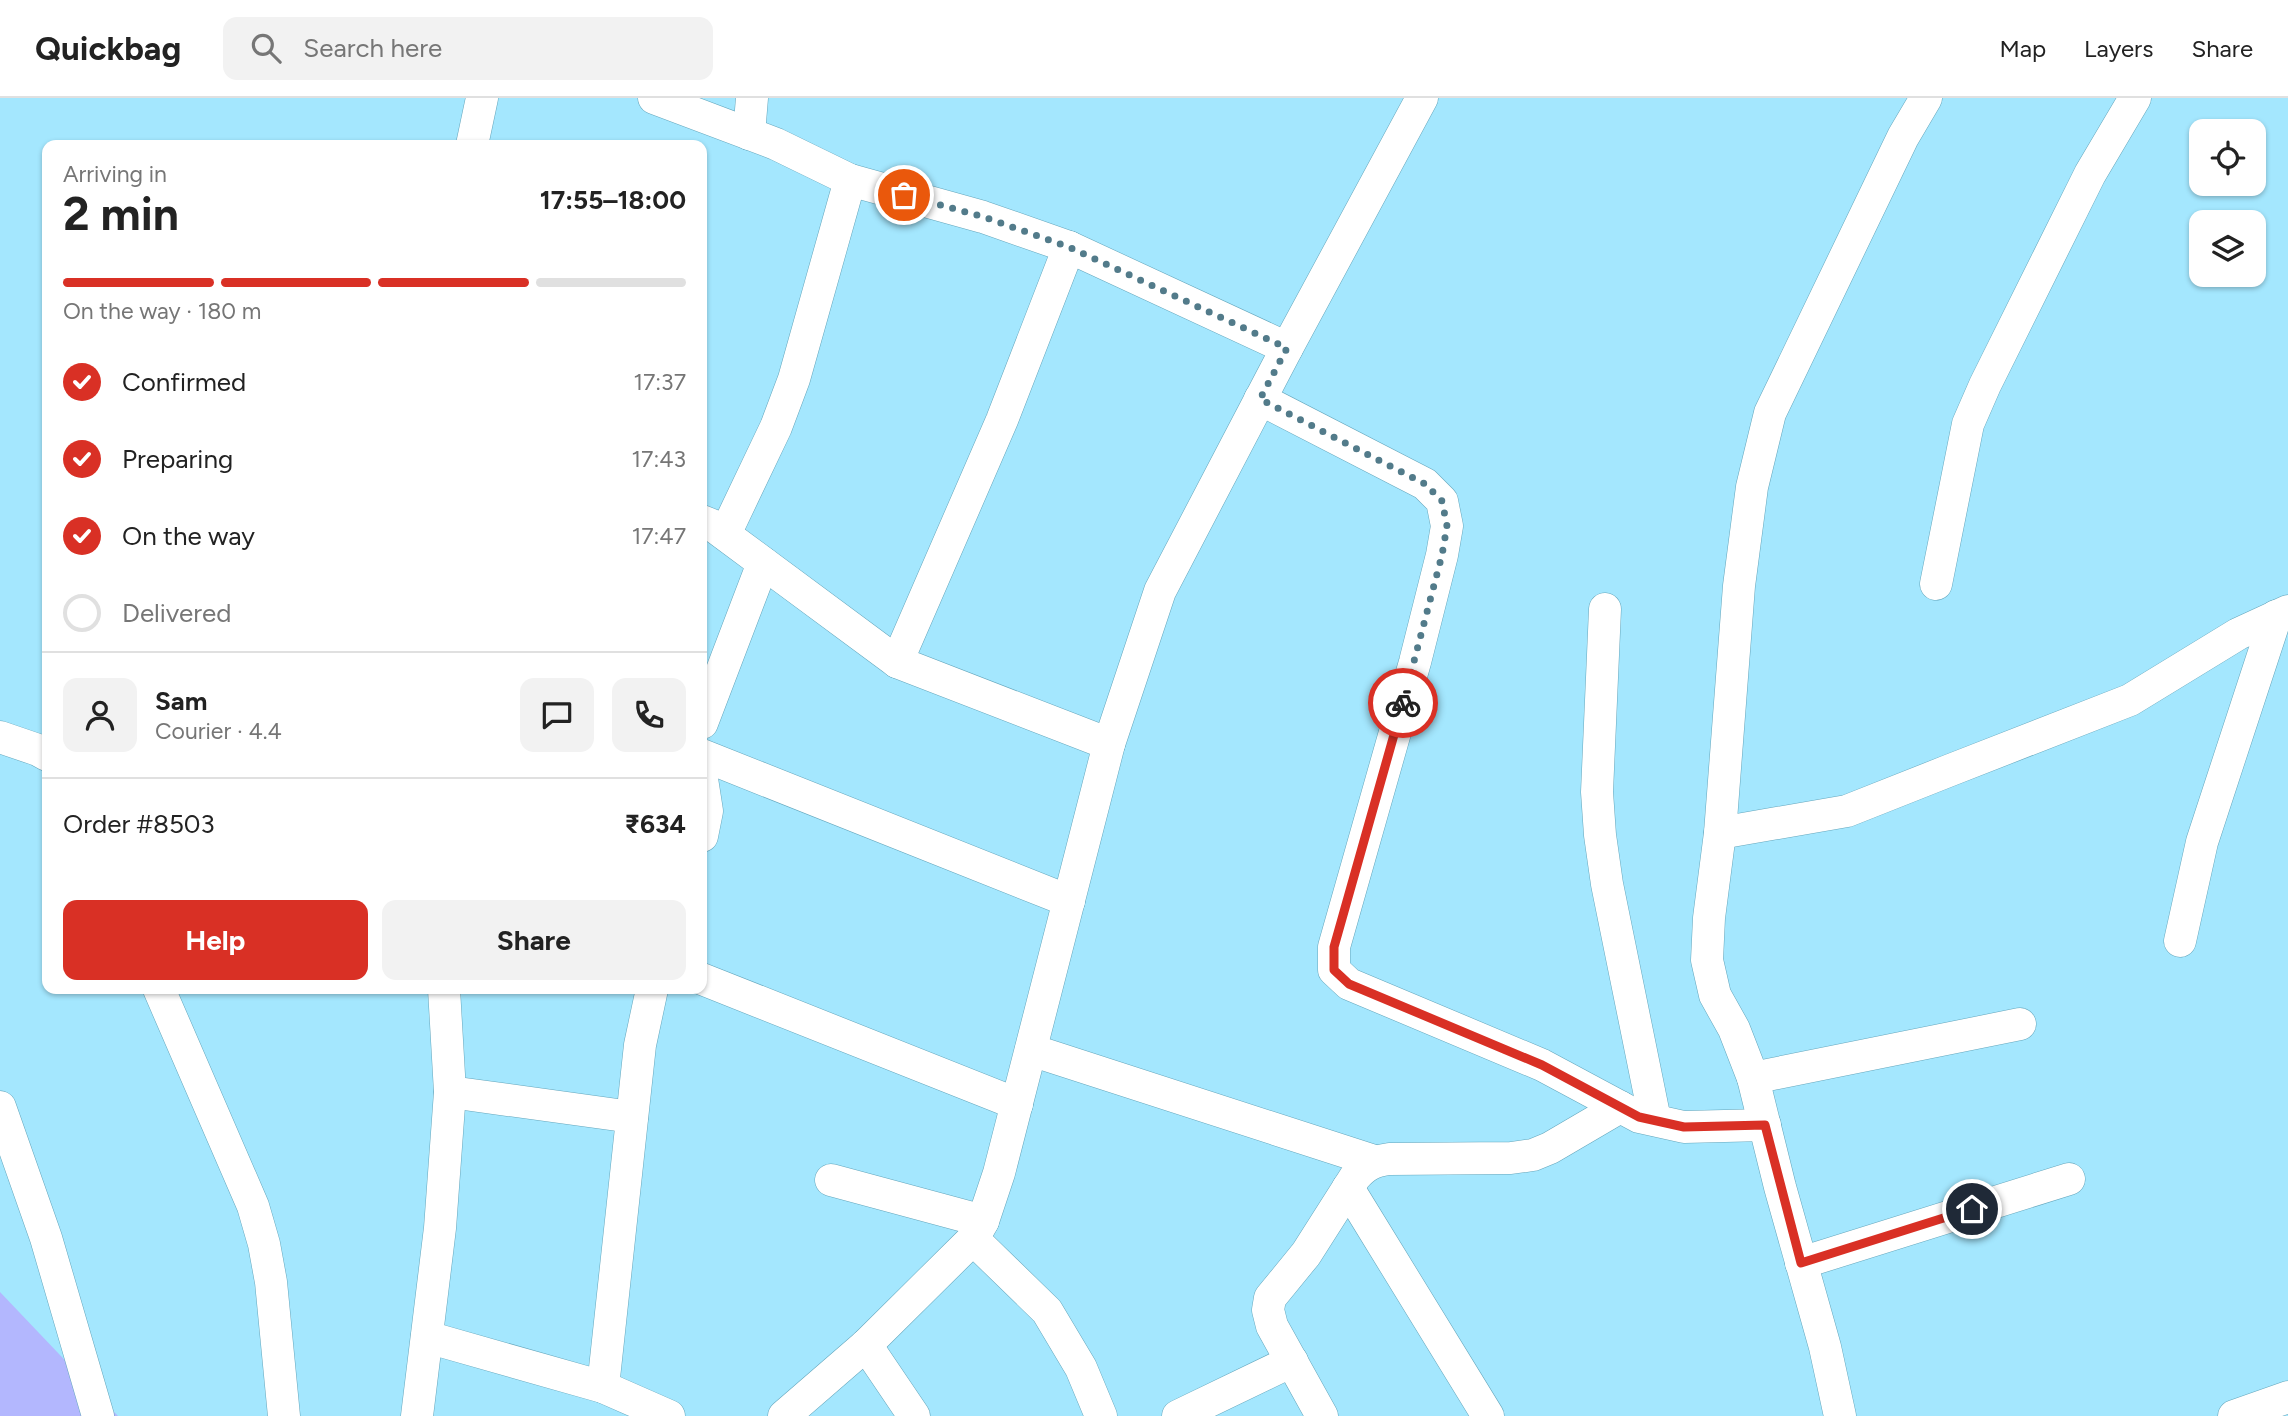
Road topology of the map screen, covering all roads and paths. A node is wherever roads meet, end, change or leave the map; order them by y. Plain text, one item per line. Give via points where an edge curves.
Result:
1 (482, 98) edge
2 (654, 98) edge
3 (752, 98) edge
4 (1422, 98) edge
5 (1926, 98) edge
6 (2135, 98) edge
7 (749, 134) junction
8 (473, 140) edge
9 (850, 180) junction
10 (1069, 247) junction
11 (1287, 348) junction
12 (1260, 399) junction
13 (713, 528) edge
14 (763, 563) junction
15 (1936, 584) dead end
16 (1605, 608) dead end
17 (2282, 614) edge
18 (897, 662) junction
19 (707, 710) edge
20 (0, 737) edge
21 (1109, 744) junction
22 (42, 753) edge
23 (707, 757) edge
24 (1720, 833) junction
25 (1069, 901) junction
26 (2180, 942) dead end
27 (707, 981) edge
28 (161, 994) edge
29 (444, 994) edge
30 (651, 994) edge
31 (2020, 1024) dead end
32 (1031, 1050) junction
33 (1753, 1078) junction
34 (450, 1093) junction
35 (1017, 1104) junction
36 (0, 1107) edge
37 (1620, 1107) junction
38 (632, 1117) junction
39 (1655, 1120) junction
40 (1765, 1125) junction
41 (1374, 1161) junction
42 (2069, 1179) dead end
43 (831, 1181) dead end
44 (1348, 1188) junction
45 (978, 1230) junction
46 (1801, 1263) junction
47 (426, 1337) junction
48 (866, 1345) junction
49 (1292, 1361) junction
50 (603, 1387) junction
51 (2288, 1397) edge
52 (98, 1416) edge
53 (284, 1416) edge
54 (417, 1416) edge
55 (669, 1416) edge
56 (784, 1416) edge
57 (914, 1416) edge
58 (1101, 1416) edge
59 (1178, 1416) edge
60 (1322, 1416) edge
61 (1488, 1416) edge
62 (1840, 1416) edge
63 (2234, 1416) edge

1 - 8 street
2 - 7 street
3 - 7 street
4 - 11 street
5 - 24 street via 1770,413 1752,487 1739,586
6 - 15 street via 2090,174 1968,424
7 - 9 street
9 - 10 street via 984,217
9 - 13 street via 776,427
10 - 11 street
10 - 18 street via 1002,420
11 - 12 street
12 - 21 street via 1160,591
12 - 37 street via 1425,484 1442,501 1447,526 1415,662 1334,947 1334,970 1349,984 1542,1065
13 - 14 street
14 - 18 street
14 - 19 street
16 - 39 street via 1597,792 1600,835
17 - 24 street via 2238,634 2130,700 1847,811
17 - 26 street via 2202,842
18 - 21 street
20 - 22 street
21 - 25 street
23 - 25 street
24 - 33 street via 1707,960 1715,995
25 - 32 street
27 - 35 street
28 - 53 street via 253,1206 271,1282
29 - 34 street
30 - 38 street
31 - 33 street
32 - 35 street
32 - 41 street
33 - 40 street
34 - 38 street
34 - 47 street
35 - 45 street
36 - 52 street via 46,1238
37 - 39 street
37 - 41 street via 1533,1155
38 - 50 street
39 - 40 street via 1684,1127
40 - 46 street
41 - 44 street via 1363,1167
42 - 46 street
43 - 45 street
44 - 49 street via 1306,1254 1270,1298 1272,1326
44 - 61 street
45 - 48 street
45 - 58 street via 1047,1311 1081,1368
46 - 62 street
47 - 50 street
47 - 54 street
48 - 56 street
48 - 57 street
49 - 59 street
49 - 60 street
50 - 55 street
51 - 63 street

